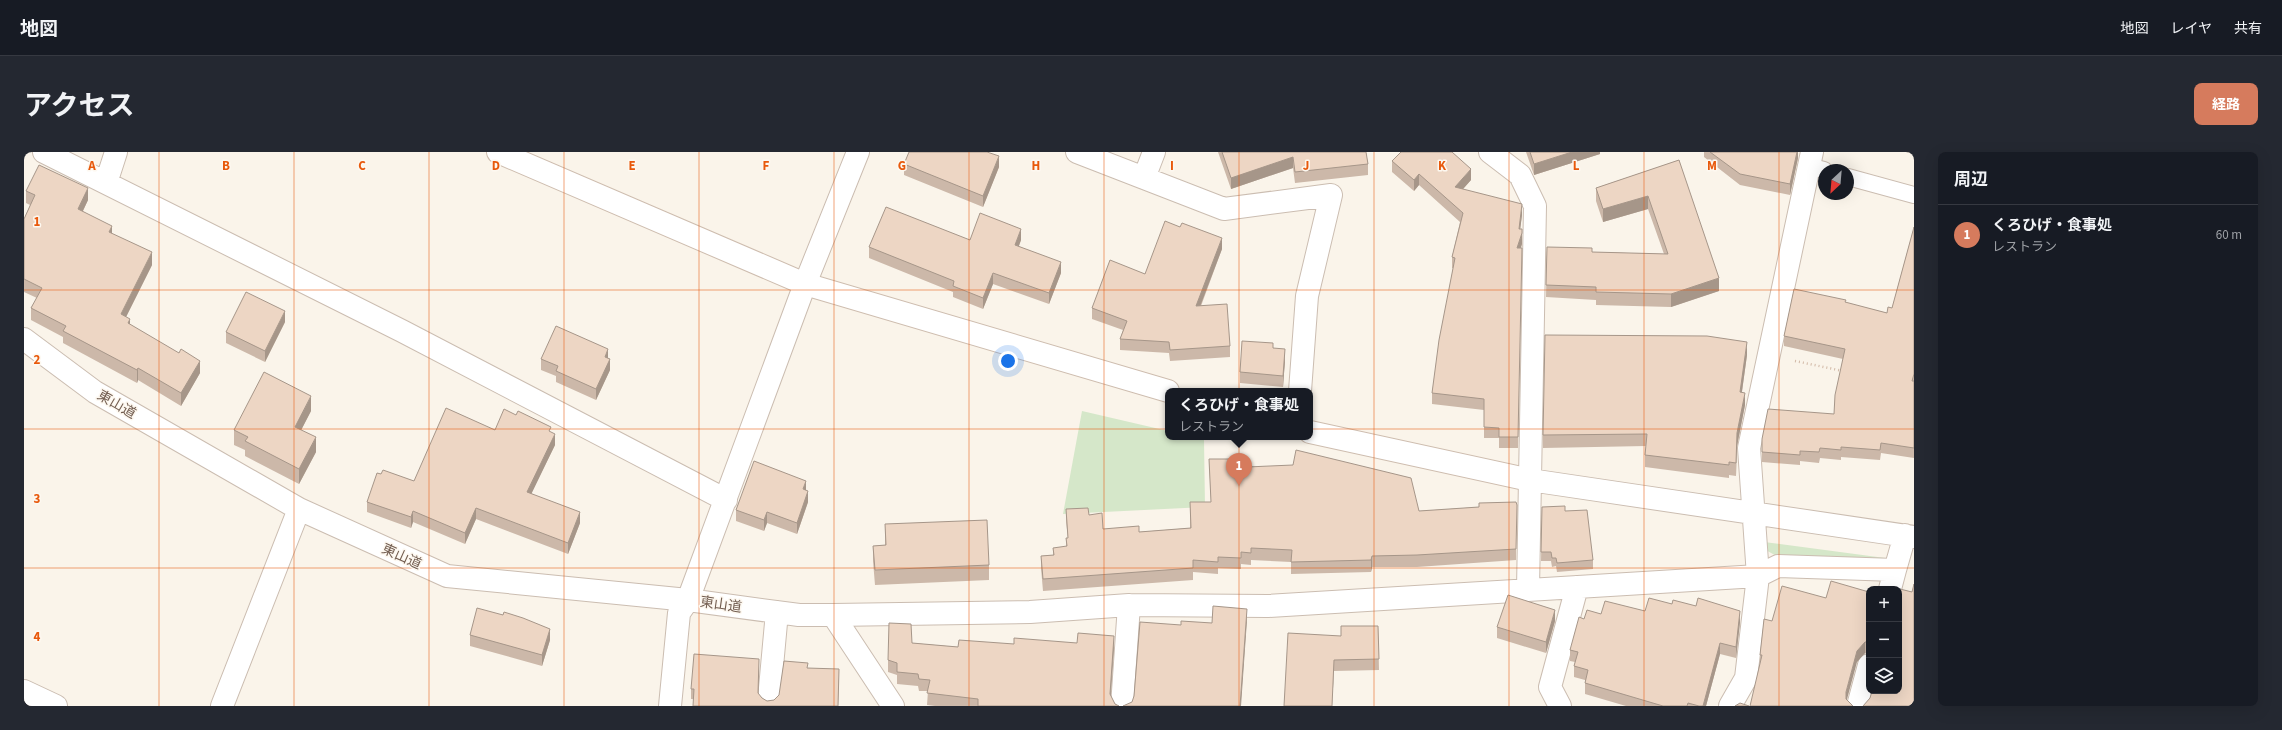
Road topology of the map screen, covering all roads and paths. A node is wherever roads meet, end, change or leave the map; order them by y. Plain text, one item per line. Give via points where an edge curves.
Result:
1 (44, 152) edge
2 (116, 152) edge
3 (498, 152) edge
4 (858, 152) edge
5 (1077, 152) edge
6 (1154, 152) edge
7 (1490, 152) edge
8 (1814, 163) edge
9 (1144, 178) junction
10 (1854, 179) edge
11 (106, 183) junction
12 (1914, 195) edge
13 (805, 284) junction
14 (24, 339) edge
15 (1767, 355) junction
16 (1844, 372) edge
17 (1300, 388) edge
18 (1165, 390) edge
19 (1313, 433) edge
20 (1530, 480) junction
21 (726, 500) junction
22 (299, 510) junction
23 (1754, 512) junction
24 (1910, 536) edge
25 (1758, 576) junction
26 (1893, 580) edge
27 (1577, 587) junction
28 (1528, 589) junction
29 (688, 600) junction
30 (1129, 605) junction
31 (776, 612) junction
32 (833, 615) junction
33 (1866, 676) edge
34 (24, 692) edge
35 (769, 699) edge
36 (56, 706) edge
37 (222, 706) edge
38 (670, 706) edge
39 (893, 706) edge
40 (1122, 706) edge
41 (1560, 706) edge
42 (1730, 706) edge
43 (1858, 706) edge

1 - 11 street
2 - 11 street
3 - 13 street
4 - 13 street
5 - 9 street
6 - 9 street
7 - 20 street via 1520,176 1535,206
8 - 15 street
9 - 17 street via 1224,209 1331,195 1307,296
10 - 12 lane
11 - 21 street via 402,331
13 - 18 street
13 - 21 street
14 - 22 street, 東山道 via 94,392
15 - 16 path
15 - 23 street via 1749,448
19 - 20 street
20 - 23 street
20 - 28 street
21 - 29 street
22 - 29 street, 東山道 via 447,576
22 - 37 street
23 - 24 street
23 - 25 street
24 - 26 street
25 - 26 street via 1778,566
25 - 27 street, 東山道
25 - 42 street via 1746,678
27 - 28 street, 東山道
27 - 41 street via 1550,688
28 - 30 street, 東山道 via 1268,606
29 - 31 street, 東山道
29 - 38 street via 679,613
30 - 32 street, 東山道 via 1030,612
30 - 40 street
31 - 32 street, 東山道
31 - 35 street
32 - 39 street
33 - 43 street
34 - 36 street

